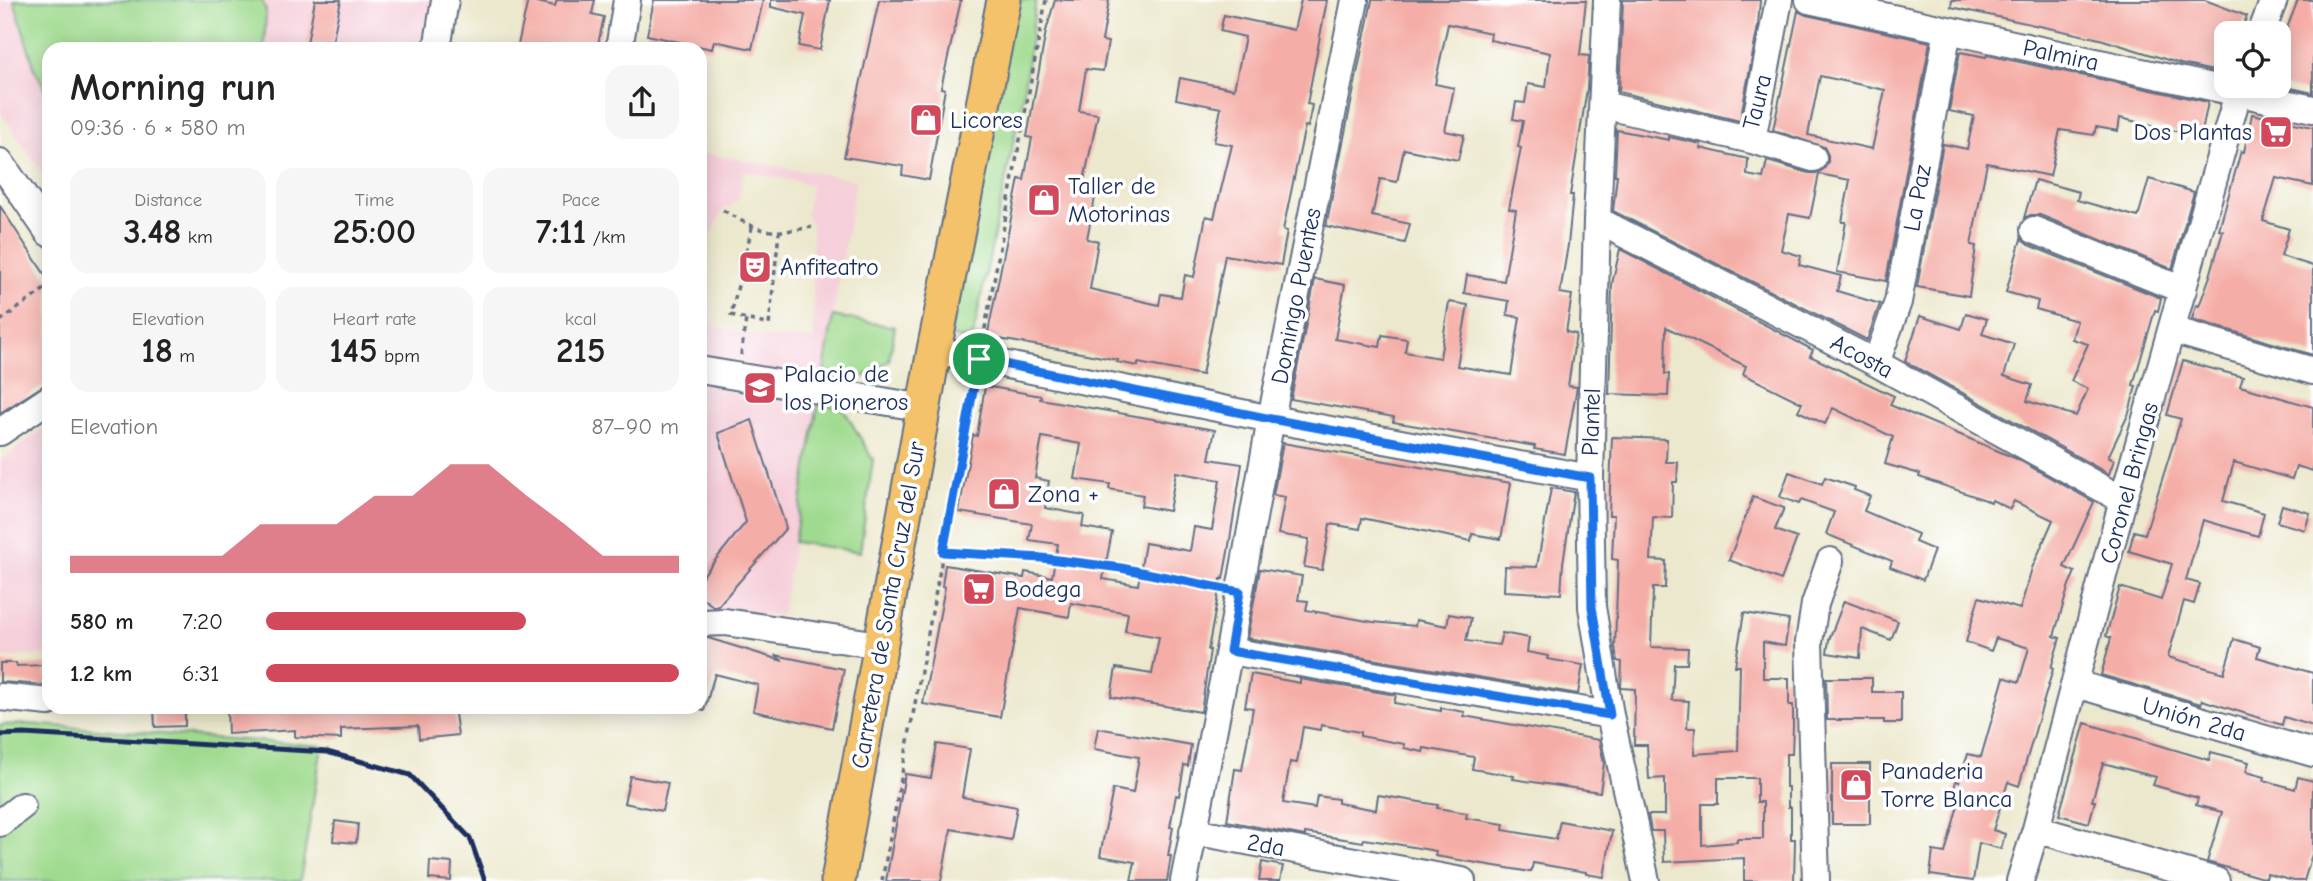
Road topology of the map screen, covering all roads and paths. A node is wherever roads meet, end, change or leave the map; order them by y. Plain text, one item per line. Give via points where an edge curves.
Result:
1 (445, 0) edge
2 (627, 0) edge
3 (1004, 0) edge
4 (1046, 0) edge
5 (1355, 0) edge
6 (1607, 0) edge
7 (1779, 0) edge
8 (1809, 0) edge
9 (2274, 0) edge
10 (2266, 21) edge
11 (1948, 30) junction
12 (438, 42) edge
13 (620, 42) edge
14 (2214, 85) edge
15 (2237, 98) edge
16 (2270, 98) edge
17 (1603, 105) junction
18 (2313, 109) edge
19 (1752, 140) junction
20 (1813, 158) dead end
21 (0, 162) edge
22 (723, 210) dead end
23 (1597, 219) junction
24 (42, 223) edge
25 (811, 227) dead end
26 (752, 228) junction
27 (2034, 230) dead end
28 (779, 233) junction
29 (2183, 290) junction
30 (42, 291) edge
31 (746, 319) junction
32 (0, 321) edge
33 (2172, 330) junction
34 (934, 350) junction
35 (979, 359) junction
36 (1876, 363) junction
37 (707, 371) edge
38 (2313, 371) edge
39 (738, 377) junction
40 (42, 404) edge
41 (923, 408) junction
42 (1271, 419) junction
43 (0, 432) edge
44 (1590, 478) junction
45 (2123, 500) junction
46 (943, 552) junction
47 (1830, 561) dead end
48 (1240, 592) junction
49 (707, 623) edge
50 (880, 645) junction
51 (1230, 651) junction
52 (2076, 684) junction
53 (0, 697) edge
54 (42, 701) edge
55 (1610, 715) junction
56 (2313, 753) edge
57 (22, 806) dead end
58 (0, 824) edge
59 (2036, 829) junction
60 (1193, 831) junction
61 (838, 881) edge
62 (882, 881) edge
63 (1184, 881) edge
64 (1462, 881) edge
65 (1646, 881) edge
66 (1816, 881) edge
67 (2020, 881) edge
68 (2216, 881) edge

1 - 12 street
2 - 13 street
3 - 34 main road, Carretera de Santa Cruz del Sur
4 - 35 path
5 - 42 street, Domingo Puentes
6 - 17 street, Plantel
7 - 19 street, Taura
8 - 11 street, Palmira
9 - 10 street
11 - 14 street, Palmira
11 - 36 street, La Paz via 1898,302
15 - 29 street, Coronel Bringas
16 - 18 street, Palmira
17 - 19 street, Taura
17 - 23 street, Plantel
19 - 20 street
21 - 24 street
22 - 26 path
23 - 36 street, Acosta
23 - 44 street, Plantel
25 - 28 path
26 - 28 path
26 - 31 path via 731,315
27 - 29 street
28 - 31 path via 769,325
29 - 33 street, Coronel Bringas
30 - 32 path
31 - 39 path
33 - 38 street
33 - 45 street, Coronel Bringas
34 - 35 street
34 - 41 main road, Carretera de Santa Cruz del Sur
35 - 42 street
35 - 46 path
36 - 45 street, Acosta
37 - 39 street
39 - 41 street
40 - 43 street
41 - 50 main road, Carretera de Santa Cruz del Sur
42 - 44 street
42 - 48 street, Domingo Puentes
44 - 55 street, Plantel via 1592,607
45 - 52 street, Coronel Bringas
46 - 48 path via 1121,568
46 - 62 path
47 - 66 street via 1815,604 1809,642
48 - 51 street, Domingo Puentes
49 - 50 street
50 - 61 main road, Carretera de Santa Cruz del Sur
51 - 55 street
51 - 60 street, Domingo Puentes
52 - 56 street, Unión 2da
52 - 59 street, Coronel Bringas
53 - 54 street
55 - 65 street, Plantel
57 - 58 street
59 - 67 street, Coronel Bringas
59 - 68 street
60 - 63 street, Domingo Puentes
60 - 64 street, 2da

